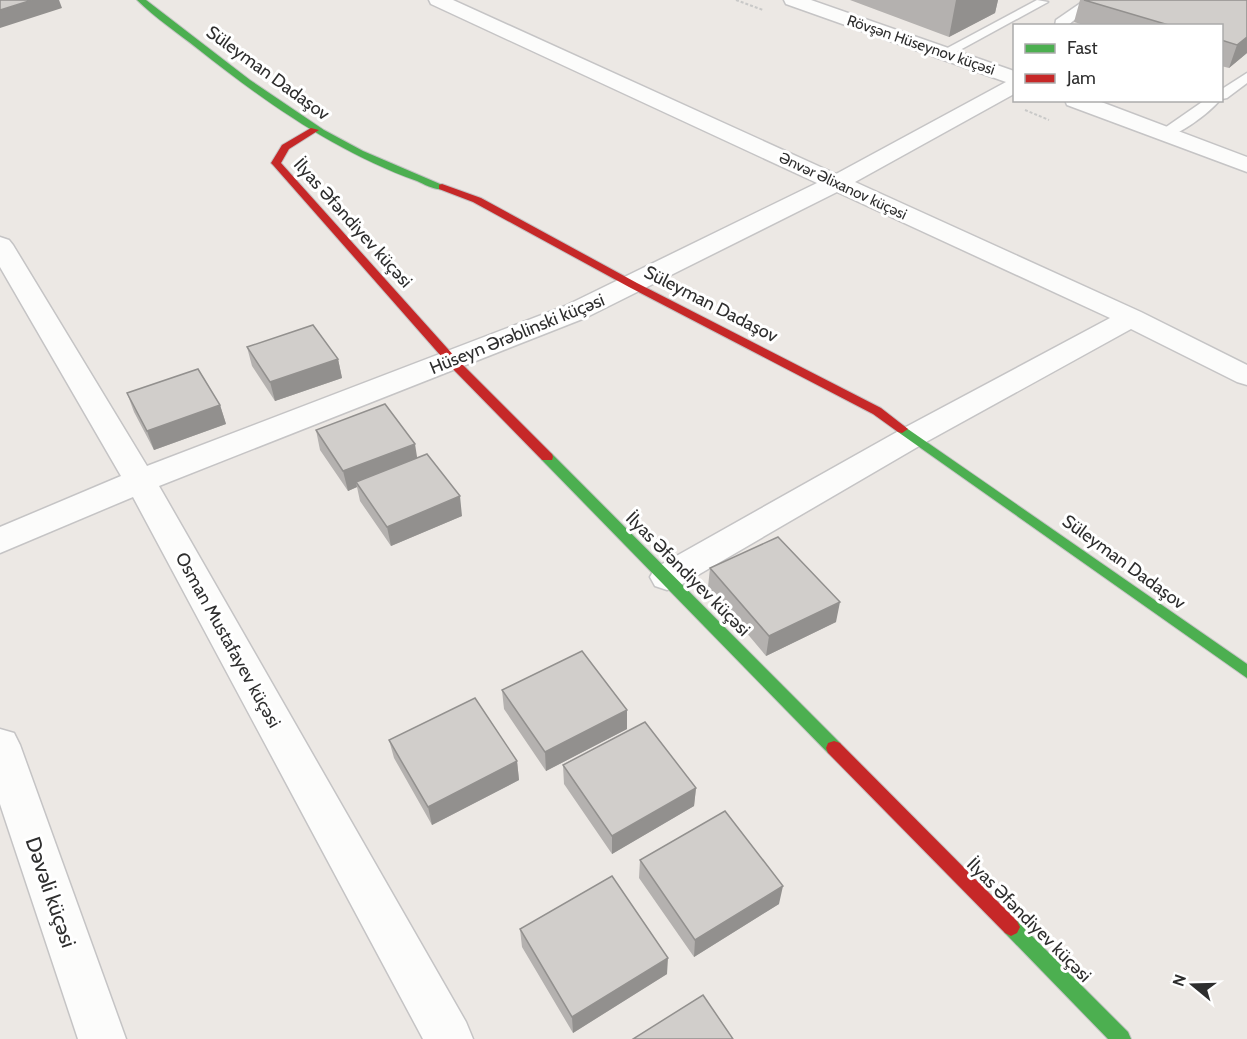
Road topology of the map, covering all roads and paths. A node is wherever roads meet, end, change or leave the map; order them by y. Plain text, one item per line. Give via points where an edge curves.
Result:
1 (141, 0) edge
2 (438, 0) edge
3 (793, 0) edge
4 (1041, 2) dead end
5 (1090, 2) edge
6 (1060, 24) edge
7 (944, 53) junction
8 (1247, 77) edge
9 (1013, 78) edge
10 (1013, 87) edge
11 (1225, 89) edge
12 (1080, 102) edge
13 (1211, 102) edge
14 (314, 130) junction
15 (1163, 134) junction
16 (1247, 165) edge
17 (836, 183) junction
18 (0, 245) edge
19 (633, 285) junction
20 (1131, 318) junction
21 (452, 361) junction
22 (1247, 376) edge
23 (915, 435) junction
24 (140, 482) junction
25 (0, 540) edge
26 (667, 577) junction
27 (1247, 672) edge
28 (0, 745) edge
29 (102, 1039) edge
30 (449, 1039) edge
31 (1121, 1039) edge

1 - 14 street, Süleyman Dadaşov
2 - 17 street, Ənvər Əlixanov küçəsi
3 - 7 street, Rövşən Hüseynov küçəsi
4 - 7 lane
5 - 6 lane
7 - 9 street, Rövşən Hüseynov küçəsi
8 - 11 lane
10 - 17 street, Hüseyn Ərəblinski küçəsi
12 - 15 street
13 - 15 lane
14 - 19 street, Süleyman Dadaşov via 408,177 477,200
14 - 21 street, İlyas Əfəndiyev küçəsi via 284,148 276,163
15 - 16 street
17 - 19 street, Hüseyn Ərəblinski küçəsi
17 - 20 street, Ənvər Əlixanov küçəsi
18 - 24 street, Osman Mustafayev küçəsi
19 - 21 street, Hüseyn Ərəblinski küçəsi
19 - 23 street, Süleyman Dadaşov via 877,411
20 - 22 street, Ənvər Əlixanov küçəsi
20 - 23 street
21 - 24 street, Hüseyn Ərəblinski küçəsi
21 - 26 street, İlyas Əfəndiyev küçəsi
23 - 26 street
23 - 27 street, Süleyman Dadaşov
24 - 25 street, Hüseyn Ərəblinski küçəsi
24 - 30 street, Osman Mustafayev küçəsi
26 - 31 street, İlyas Əfəndiyev küçəsi
28 - 29 street, Dəvəli küçəsi

